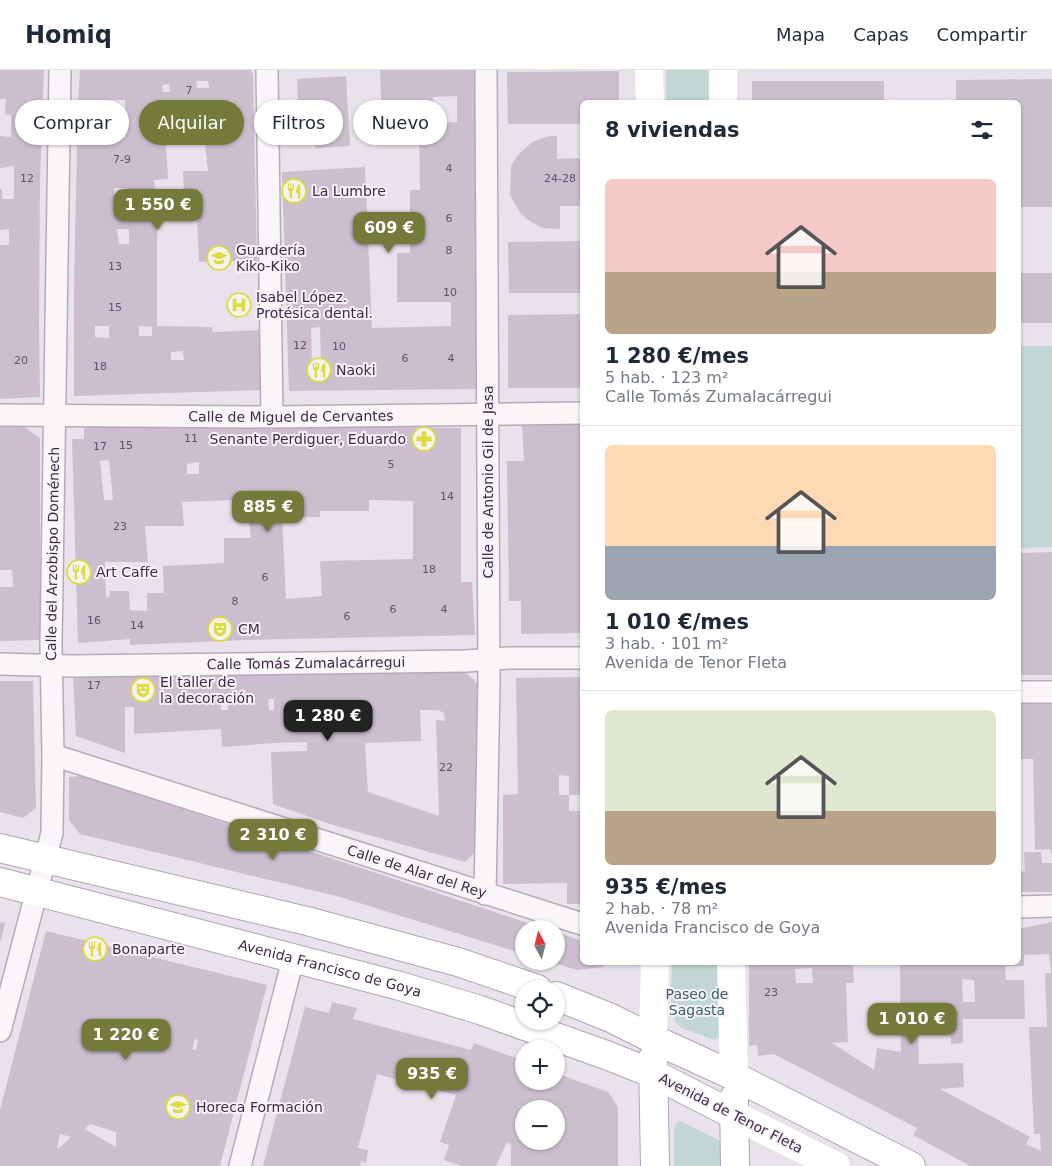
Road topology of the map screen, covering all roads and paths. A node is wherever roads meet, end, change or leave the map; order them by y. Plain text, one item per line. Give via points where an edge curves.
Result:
1 (60, 70) edge
2 (267, 70) edge
3 (486, 70) edge
4 (649, 70) edge
5 (724, 70) edge
6 (650, 100) edge
7 (723, 100) edge
8 (580, 413) edge
9 (55, 414) junction
10 (0, 415) edge
11 (488, 415) junction
12 (272, 417) junction
13 (580, 658) edge
14 (488, 660) junction
15 (0, 664) edge
16 (52, 666) junction
17 (1021, 692) edge
18 (1052, 692) edge
19 (53, 754) junction
20 (0, 848) edge
21 (45, 859) junction
22 (0, 882) edge
23 (37, 891) junction
24 (485, 894) junction
25 (1052, 906) edge
26 (1021, 907) edge
27 (580, 923) edge
28 (293, 959) junction
29 (656, 965) edge
30 (731, 965) edge
31 (7, 980) edge
32 (515, 981) edge
33 (565, 1000) edge
34 (0, 1031) edge
35 (653, 1039) junction
36 (654, 1074) junction
37 (734, 1076) junction
38 (734, 1115) junction
39 (240, 1166) edge
40 (655, 1166) edge
41 (735, 1166) edge
42 (836, 1166) edge
43 (911, 1166) edge

1 - 9 street, Calle del Arzobispo Doménech
2 - 12 street
3 - 11 street, Calle de Antonio Gil de Jasa
4 - 6 main road
5 - 7 main road
8 - 11 street, Calle de Miguel de Cervantes
9 - 10 street, Calle de Miguel de Cervantes
9 - 12 street, Calle de Miguel de Cervantes
9 - 16 street, Calle del Arzobispo Doménech
11 - 12 street, Calle de Miguel de Cervantes
11 - 14 street, Calle de Antonio Gil de Jasa
13 - 14 street, Calle Tomás Zumalacárregui
14 - 16 street, Calle Tomás Zumalacárregui
14 - 24 street, Calle de Antonio Gil de Jasa
15 - 16 street, Calle Tomás Zumalacárregui
16 - 19 street, Calle del Arzobispo Doménech
17 - 18 street
19 - 21 street, Calle del Arzobispo Doménech via 52,833
19 - 24 street, Calle de Alar del Rey
20 - 21 main road
21 - 23 street, Calle del Arzobispo Doménech
21 - 32 main road via 307,921 458,962
22 - 23 main road, Avenida Francisco de Goya
23 - 28 main road, Avenida Francisco de Goya
23 - 31 street, Calle del Arzobispo Doménech
24 - 27 street, Calle de Alar del Rey
25 - 26 street
28 - 36 main road, Avenida Francisco de Goya via 443,998
28 - 39 street
29 - 35 main road
30 - 37 main road
31 - 34 street, Calle del Arzobispo Doménech
33 - 35 main road
35 - 36 main road
35 - 37 main road
36 - 38 main road, Avenida de Tenor Fleta
36 - 40 main road
37 - 38 main road
37 - 43 main road
38 - 41 main road
38 - 42 main road, Avenida de Tenor Fleta

